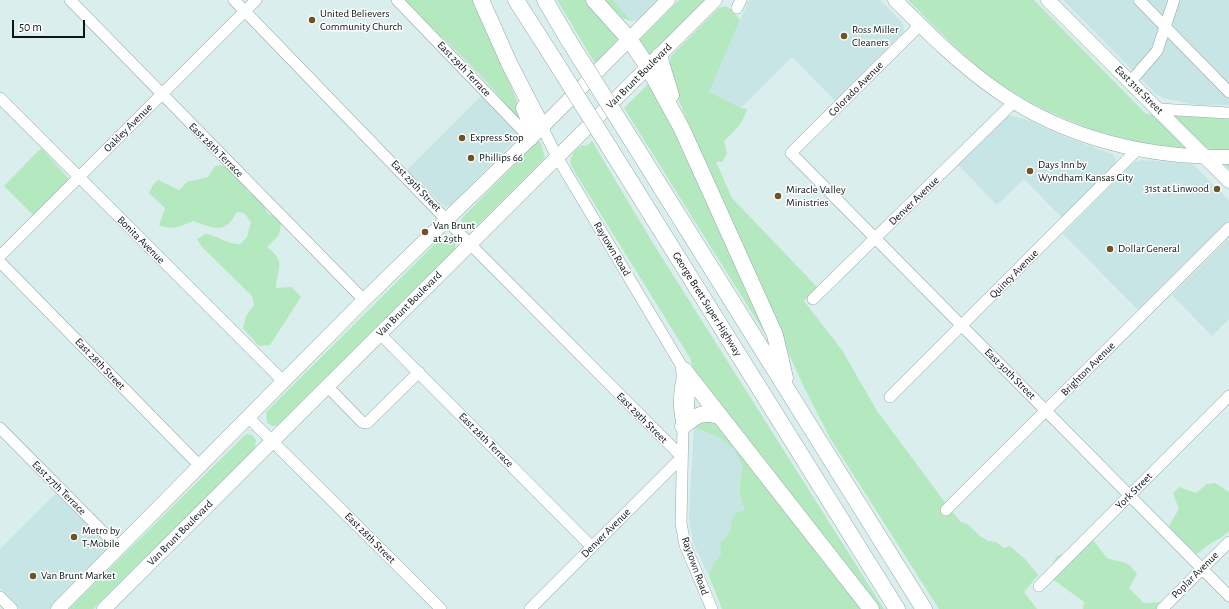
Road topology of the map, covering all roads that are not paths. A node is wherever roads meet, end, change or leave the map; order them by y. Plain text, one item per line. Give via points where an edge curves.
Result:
1 (70, 0) edge
2 (234, 0) edge
3 (256, 0) edge
4 (397, 0) edge
5 (481, 0) edge
6 (516, 0) edge
7 (545, 0) edge
8 (594, 0) edge
9 (668, 0) edge
10 (715, 0) edge
11 (895, 0) edge
12 (1048, 0) edge
13 (1139, 0) edge
14 (1174, 0) edge
15 (245, 11) junction
16 (920, 25) junction
17 (1165, 27) junction
18 (629, 39) junction
19 (654, 62) junction
20 (1131, 81) junction
21 (1229, 92) edge
22 (161, 95) junction
23 (0, 98) edge
24 (1014, 102) junction
25 (1158, 109) junction
26 (1229, 113) edge
27 (536, 133) junction
28 (1137, 150) junction
29 (791, 153) joint
30 (557, 157) junction
31 (1206, 157) junction
32 (1229, 157) edge
33 (79, 179) junction
34 (1229, 181) edge
35 (448, 219) junction
36 (1229, 228) edge
37 (875, 239) junction
38 (469, 243) junction
39 (0, 256) edge
40 (0, 262) edge
41 (813, 299) dead end
42 (364, 300) junction
43 (962, 326) junction
44 (380, 334) junction
45 (684, 370) junction
46 (419, 372) junction
47 (283, 381) junction
48 (327, 386) junction
49 (788, 391) junction
50 (1229, 396) edge
51 (890, 398) dead end
52 (1046, 410) junction
53 (720, 416) junction
54 (248, 417) junction
55 (683, 426) junction
56 (0, 428) edge
57 (273, 441) junction
58 (682, 457) junction
59 (200, 466) junction
60 (1130, 495) junction
61 (946, 510) dead end
62 (1229, 542) edge
63 (592, 547) junction
64 (119, 548) junction
65 (1202, 569) junction
66 (1039, 586) dead end
67 (1229, 596) edge
68 (0, 597) edge
69 (12, 609) edge
70 (58, 609) edge
71 (104, 609) edge
72 (441, 609) edge
73 (530, 609) edge
74 (712, 609) edge
75 (871, 609) edge
76 (897, 609) edge
77 (924, 609) edge
78 (1162, 609) edge

1 - 22 street, East 28th Terrace
2 - 15 street, East 29th Street
3 - 15 street, Oakley Avenue
4 - 27 street, East 29th Terrace
5 - 27 highway
6 - 76 highway, George Brett Super Highway, bridge
7 - 49 highway, George Brett Super Highway, bridge
8 - 18 highway
9 - 18 main road
10 - 19 main road, Van Brunt Boulevard
11 - 16 main road
12 - 20 main road, East 31st Street
13 - 17 street
14 - 17 street
15 - 22 street, Oakley Avenue
15 - 35 street, East 29th Street
16 - 24 main road via 972,72
16 - 29 street, Colorado Avenue
17 - 20 street via 1157,51
17 - 21 street
18 - 19 highway
18 - 27 main road
19 - 30 main road, Van Brunt Boulevard
19 - 49 highway via 775,335
20 - 25 main road, East 31st Street
22 - 33 street, Oakley Avenue
22 - 42 street, East 28th Terrace
23 - 33 street, Bonita Avenue
24 - 28 main road via 1058,125
24 - 37 street, Denver Avenue
25 - 26 street
25 - 31 main road, East 31st Street
27 - 30 street, Raytown Road
27 - 35 main road
28 - 31 main road
28 - 43 street, Quincy Avenue
29 - 37 street, East 30th Street
30 - 38 main road, Van Brunt Boulevard
30 - 45 street, Raytown Road
31 - 32 main road
31 - 34 main road, East 31st Street
33 - 39 street, Oakley Avenue
33 - 47 street, Bonita Avenue
35 - 38 street, East 29th Street
35 - 42 main road
36 - 52 street, Brighton Avenue
37 - 41 street, Denver Avenue
37 - 43 street, East 30th Street
38 - 44 main road, Van Brunt Boulevard
38 - 58 street, East 29th Street
40 - 59 street, East 28th Street
42 - 47 main road
43 - 51 street, Quincy Avenue
43 - 52 street, East 30th Street
44 - 46 street, East 28th Terrace
44 - 48 main road, Van Brunt Boulevard
45 - 53 highway
45 - 55 street, Raytown Road via 690,385 688,413
46 - 48 street via 367,423 362,422
46 - 63 street, East 28th Terrace
47 - 54 main road
48 - 57 main road, Van Brunt Boulevard
49 - 77 highway, George Brett Super Highway
50 - 60 street, York Street
52 - 60 street, East 30th Street
52 - 61 street, Brighton Avenue
53 - 55 highway via 707,412 696,416
53 - 75 highway
54 - 57 street, East 28th Street
54 - 59 main road
55 - 58 street, Raytown Road
56 - 64 street, East 27th Terrace
57 - 71 main road, Van Brunt Boulevard
57 - 72 street, East 28th Street
58 - 63 street, Denver Avenue
58 - 74 street, Raytown Road via 681,523 685,545
59 - 64 main road
60 - 65 street, East 30th Street
60 - 66 street, York Street
62 - 65 street, Poplar Avenue
63 - 73 street, Denver Avenue
64 - 70 main road
65 - 67 street, East 30th Street
65 - 78 street, Poplar Avenue
68 - 69 street

